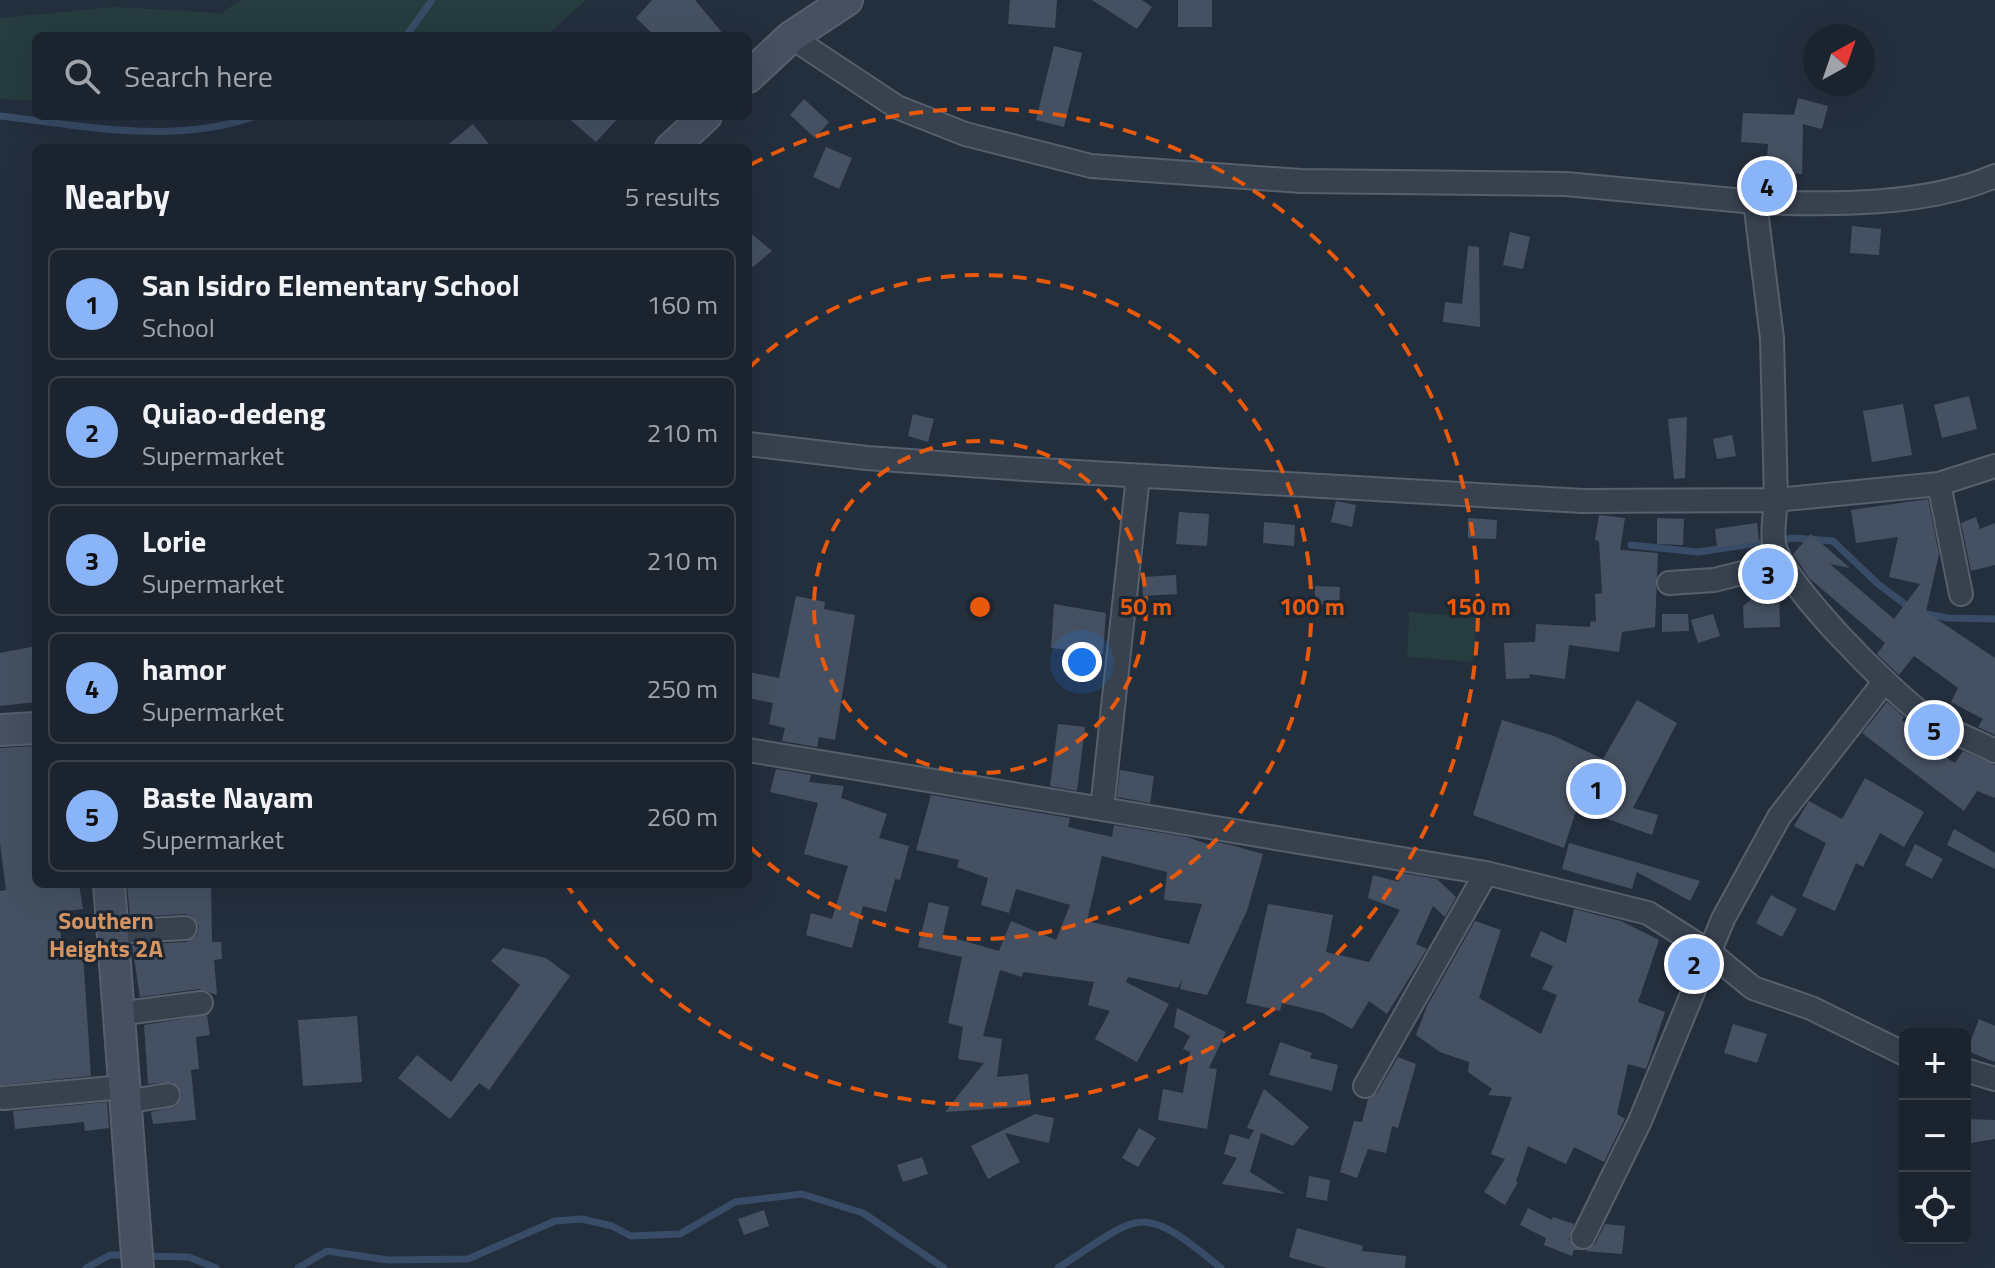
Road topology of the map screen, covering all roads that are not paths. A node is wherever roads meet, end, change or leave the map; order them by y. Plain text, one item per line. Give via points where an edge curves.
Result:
1 (847, 0) edge
2 (791, 37) junction
3 (752, 73) edge
4 (702, 120) edge
5 (675, 144) edge
6 (1995, 176) edge
7 (1755, 202) junction
8 (752, 444) edge
9 (1995, 466) edge
10 (1138, 476) junction
11 (1939, 484) junction
12 (1776, 500) junction
13 (1777, 548) junction
14 (1669, 583) dead end
15 (1961, 594) dead end
16 (1885, 681) junction
17 (32, 728) edge
18 (0, 730) edge
19 (752, 751) edge
20 (1995, 751) edge
21 (1102, 809) junction
22 (1486, 873) junction
23 (109, 888) edge
24 (185, 928) dead end
25 (113, 932) junction
26 (1708, 951) junction
27 (201, 1003) dead end
28 (117, 1014) junction
29 (1899, 1051) edge
30 (1971, 1072) edge
31 (1995, 1079) edge
32 (1365, 1086) dead end
33 (124, 1094) junction
34 (168, 1095) dead end
35 (3, 1098) dead end
36 (1583, 1237) dead end
37 (137, 1258) edge

1 - 2 street
2 - 3 street
2 - 7 street via 897,107 965,134 1091,166 1301,181 1566,184
4 - 5 street
6 - 7 street via 1935,195
7 - 12 street via 1772,338
8 - 10 street via 867,458
9 - 11 street
10 - 12 street via 1583,501
10 - 21 street
11 - 12 street
11 - 15 street
12 - 13 street
13 - 14 street via 1714,580
13 - 16 street via 1865,664
16 - 20 street via 1928,718
16 - 26 street via 1779,817
17 - 18 street
19 - 21 street
21 - 22 street
22 - 26 street via 1648,913
22 - 32 street
23 - 25 street
24 - 25 street
25 - 28 street
26 - 29 street via 1753,988 1798,1002
26 - 36 street via 1640,1121
27 - 28 street
28 - 33 street
30 - 31 street
33 - 34 street
33 - 35 street
33 - 37 street

